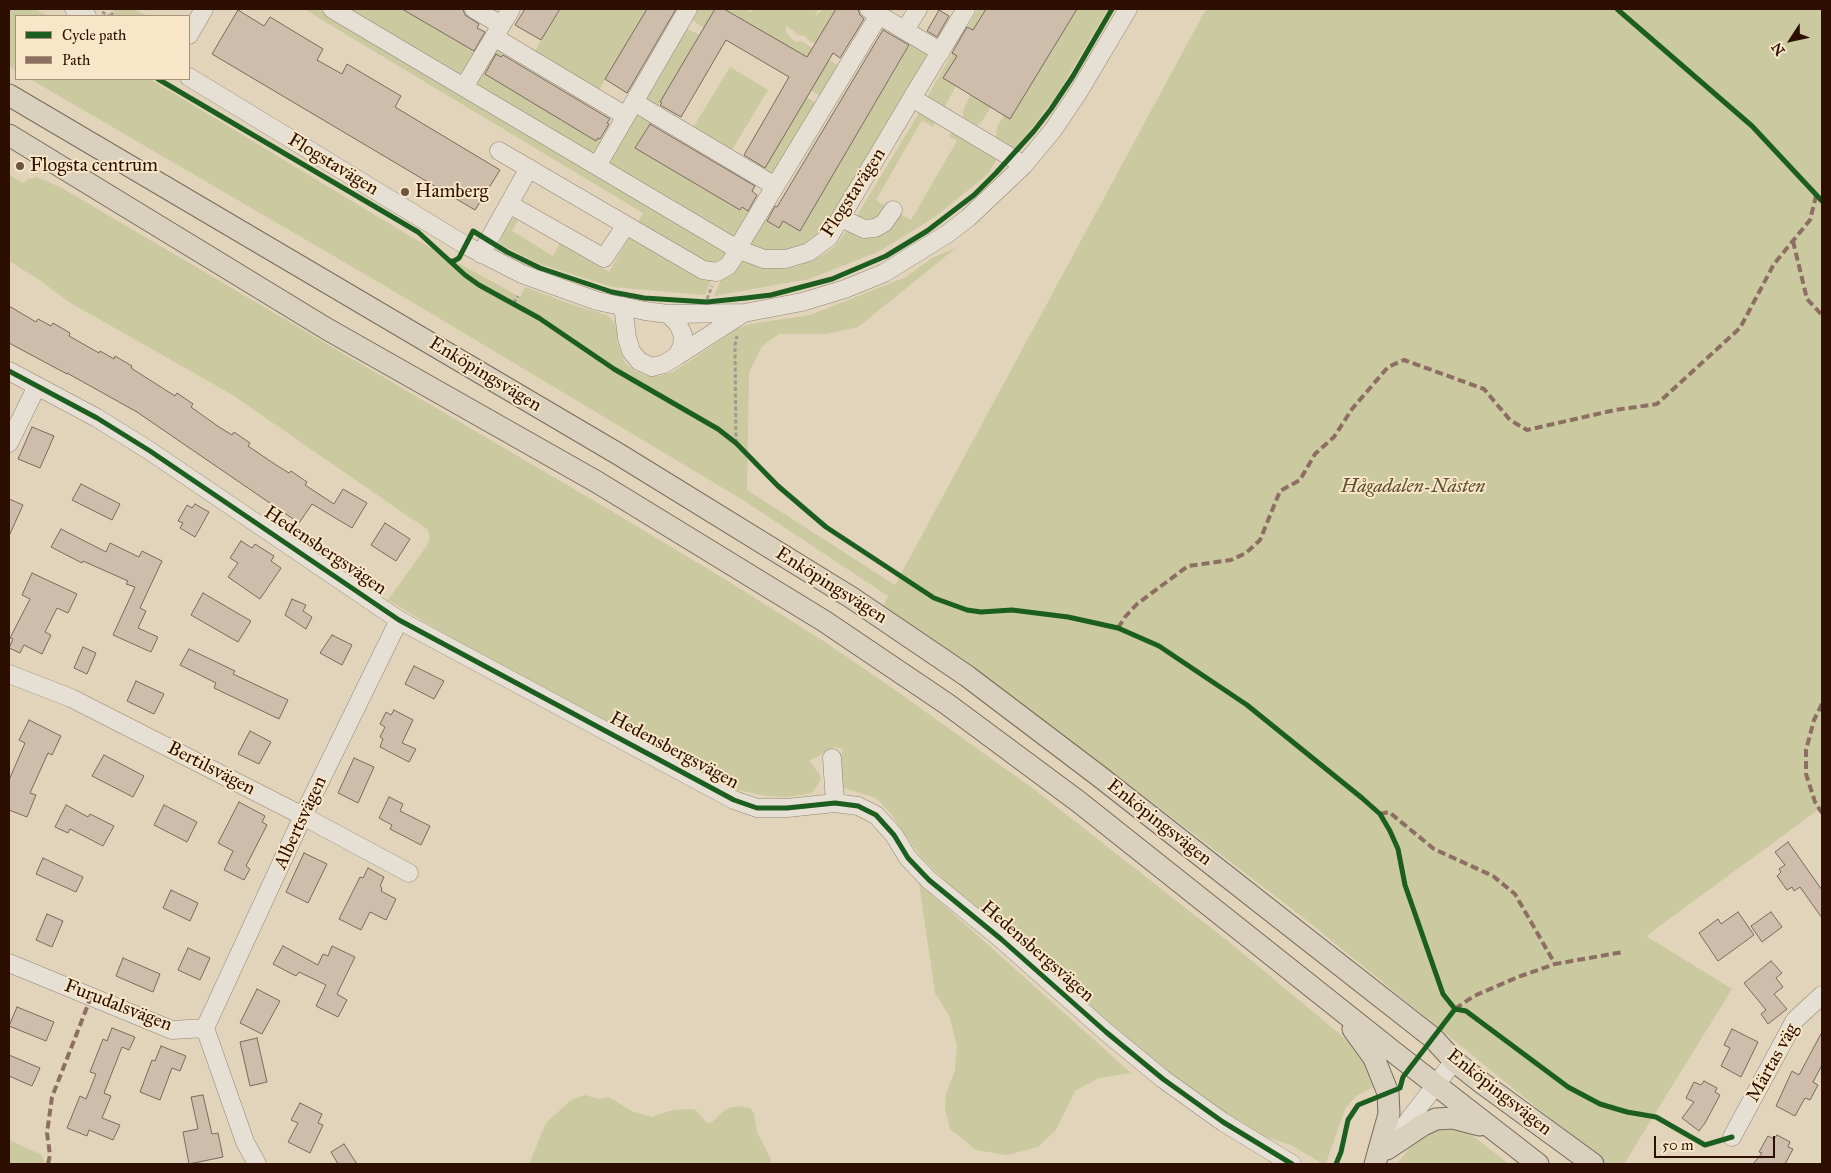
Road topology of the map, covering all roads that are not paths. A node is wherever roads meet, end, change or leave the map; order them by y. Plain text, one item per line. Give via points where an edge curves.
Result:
1 (74, 9) edge
2 (204, 9) edge
3 (332, 9) edge
4 (474, 9) edge
5 (511, 9) edge
6 (688, 9) edge
7 (918, 9) edge
8 (966, 9) edge
9 (1128, 9) edge
10 (874, 12) edge
11 (85, 15) edge
12 (905, 30) junction
13 (497, 31) junction
14 (190, 33) edge
15 (940, 52) junction
16 (190, 78) edge
17 (464, 87) junction
18 (9, 94) edge
19 (912, 98) junction
20 (630, 109) junction
21 (9, 135) edge
22 (499, 151) dead end
23 (597, 166) junction
24 (1024, 166) junction
25 (529, 168) junction
26 (775, 186) junction
27 (509, 204) junction
28 (893, 210) dead end
29 (841, 218) junction
30 (626, 225) junction
31 (737, 249) junction
32 (481, 254) junction
33 (623, 306) junction
34 (744, 312) junction
35 (668, 314) junction
36 (677, 356) junction
37 (9, 371) edge
38 (37, 386) junction
39 (9, 443) edge
40 (399, 620) junction
41 (9, 674) edge
42 (832, 758) dead end
43 (835, 803) junction
44 (304, 816) junction
45 (409, 873) dead end
46 (9, 963) edge
47 (1822, 995) edge
48 (1338, 1008) junction
49 (205, 1028) junction
50 (1454, 1061) junction
51 (1435, 1085) junction
52 (1490, 1127) junction
53 (1732, 1137) dead end
54 (1379, 1159) edge
55 (257, 1164) edge
56 (1292, 1164) edge
57 (1538, 1164) edge
58 (1593, 1164) edge

1 - 11 street
2 - 14 street
3 - 17 street, Flogstavägen
4 - 13 street
5 - 13 street
6 - 20 street
7 - 12 street
8 - 15 street, Flogstavägen
9 - 24 street, Flogstavägen via 1078,93
10 - 12 street
10 - 26 street
12 - 15 street
13 - 17 street
13 - 20 street
15 - 19 street, Flogstavägen
16 - 32 street, Flogstavägen
17 - 23 street, Flogstavägen
18 - 50 main road, Enköpingsvägen via 620,455 852,598 967,676 1099,776 1433,1038
19 - 24 street
19 - 29 street, Flogstavägen
20 - 23 street
20 - 26 street
21 - 48 main road, Enköpingsvägen via 327,329 597,482 824,621 947,704 1080,802
22 - 25 street
23 - 31 street, Flogstavägen
24 - 34 street, Flogstavägen via 947,234 884,272 845,289 802,302
25 - 27 street
25 - 30 street
26 - 31 street
27 - 30 street via 604,258
27 - 32 street
28 - 29 street via 884,223 875,228 864,229
29 - 31 street, Flogstavägen via 829,238 809,252 786,259 764,259
30 - 31 street via 703,270 717,272 728,266
32 - 33 street, Flogstavägen via 522,274 597,302
33 - 35 street, Flogstavägen
33 - 36 street via 627,338 639,361 652,366 664,364
34 - 35 street, Flogstavägen
34 - 36 street
35 - 36 street via 683,335
37 - 38 street, Hedensbergsvägen
38 - 39 street
38 - 40 street, Hedensbergsvägen via 98,418 150,451
40 - 43 street, Hedensbergsvägen via 734,800 758,808
40 - 44 street, Albertsvägen
41 - 44 street, Bertilsvägen via 71,698
42 - 43 street
43 - 56 street, Hedensbergsvägen via 858,806 876,815 929,880 1106,1032 1223,1122
44 - 45 street, Bertilsvägen
44 - 49 street, Albertsvägen
46 - 49 street, Furudalsvägen via 172,1030
47 - 53 street, Märtas väg via 1794,1020
48 - 51 main road, Enköpingsvägen
48 - 54 main road via 1374,1058 1388,1093 1389,1114
49 - 55 street via 245,1142
50 - 51 street
50 - 58 main road, Enköpingsvägen
51 - 52 main road, Enköpingsvägen
51 - 54 street
52 - 54 main road via 1453,1118 1436,1119 1423,1125
52 - 57 main road, Enköpingsvägen

